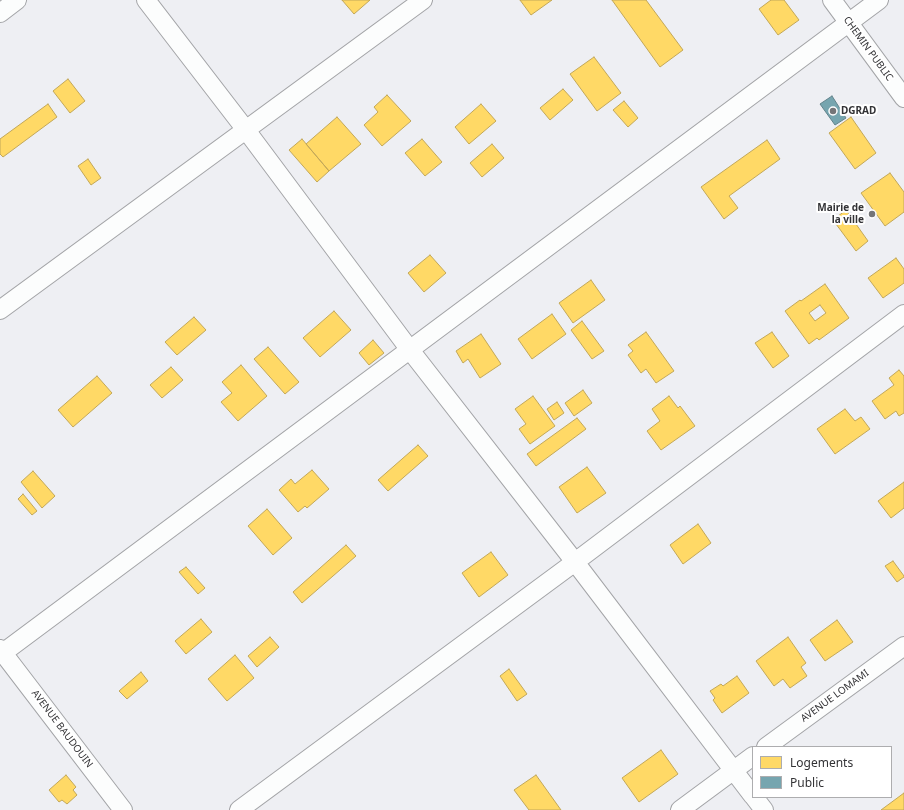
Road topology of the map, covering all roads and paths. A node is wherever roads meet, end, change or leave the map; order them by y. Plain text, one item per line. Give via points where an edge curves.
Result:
1 (17, 0) edge
2 (146, 0) edge
3 (424, 0) edge
4 (832, 0) edge
5 (879, 0) edge
6 (0, 13) edge
7 (849, 22) junction
8 (904, 98) edge
9 (246, 130) junction
10 (0, 310) edge
11 (904, 314) edge
12 (410, 350) junction
13 (575, 562) junction
14 (904, 646) edge
15 (1, 652) edge
16 (767, 746) edge
17 (752, 757) edge
18 (734, 770) junction
19 (752, 793) edge
20 (755, 798) edge
21 (123, 810) edge
22 (239, 810) edge
23 (680, 810) edge
24 (764, 810) edge

1 - 6 street
2 - 9 street
3 - 9 street
4 - 7 street, CHEMIN PUBLIC
5 - 7 street
7 - 8 street, CHEMIN PUBLIC
7 - 12 street
9 - 10 street
9 - 12 street
11 - 13 street
12 - 13 street
12 - 15 street
13 - 18 street
13 - 22 street
14 - 16 street, AVENUE LOMAMI
15 - 21 street, AVENUE BAUDOUIN
17 - 18 street
18 - 19 street
18 - 23 street
20 - 24 street

